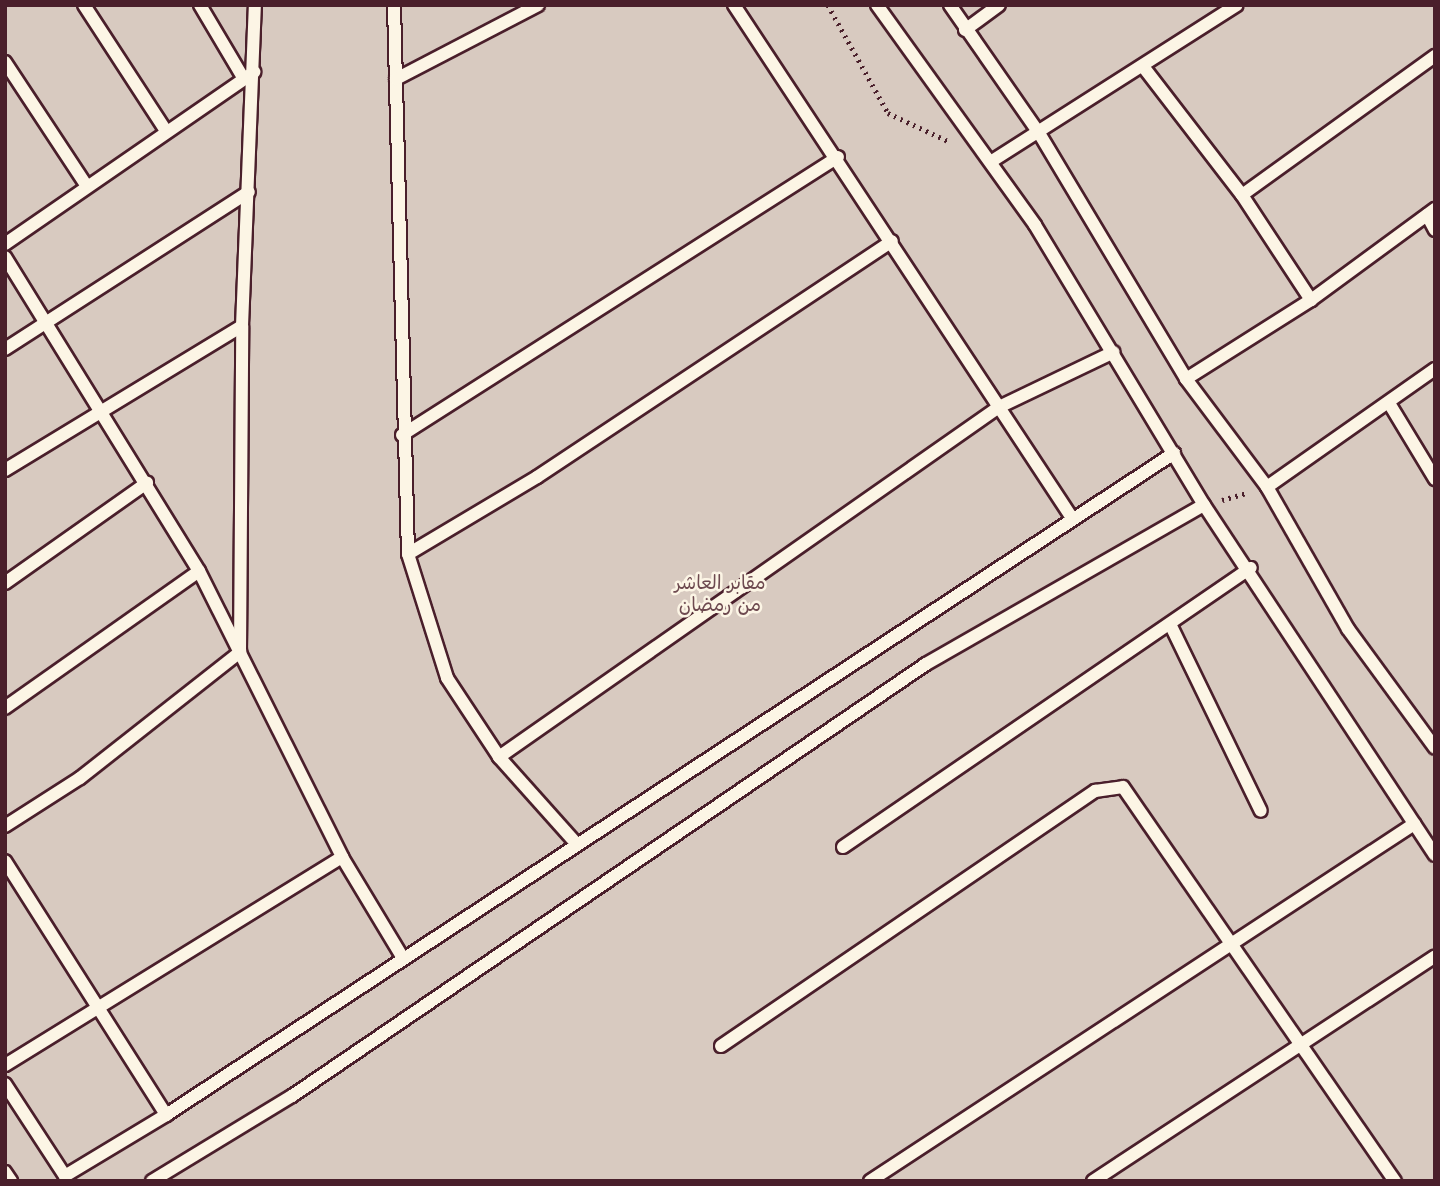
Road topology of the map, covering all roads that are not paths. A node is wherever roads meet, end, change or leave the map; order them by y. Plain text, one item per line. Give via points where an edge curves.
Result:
1 (83, 5) edge
2 (200, 5) edge
3 (255, 5) edge
4 (394, 5) edge
5 (538, 5) edge
6 (734, 5) edge
7 (877, 5) edge
8 (950, 5) edge
9 (999, 5) edge
10 (1237, 5) edge
11 (965, 30) junction
12 (1435, 56) edge
13 (5, 62) edge
14 (1145, 69) junction
15 (249, 76) junction
16 (396, 79) junction
17 (166, 131) junction
18 (1039, 133) junction
19 (838, 157) junction
20 (992, 161) junction
21 (86, 185) junction
22 (249, 192) junction
23 (1242, 195) junction
24 (1431, 212) edge
25 (1435, 230) edge
26 (892, 241) junction
27 (5, 243) edge
28 (5, 257) edge
29 (1311, 300) junction
30 (45, 322) junction
31 (242, 326) junction
32 (5, 349) edge
33 (1114, 352) junction
34 (1435, 369) edge
35 (1186, 379) junction
36 (1389, 403) junction
37 (999, 407) junction
38 (101, 408) junction
39 (402, 435) junction
40 (1174, 453) junction
41 (5, 470) edge
42 (1435, 479) edge
43 (147, 482) junction
44 (1267, 487) junction
45 (1204, 505) junction
46 (1070, 515) junction
47 (408, 554) junction
48 (1251, 568) junction
49 (200, 571) junction
50 (5, 583) edge
51 (1172, 628) junction
52 (240, 652) junction
53 (5, 708) edge
54 (1435, 748) edge
55 (499, 757) junction
56 (1261, 811) dead end
57 (1414, 824) junction
58 (5, 826) edge
59 (576, 843) junction
60 (843, 847) dead end
61 (1435, 855) edge
62 (342, 858) junction
63 (5, 860) edge
64 (1231, 943) junction
65 (1435, 956) edge
66 (403, 958) junction
67 (102, 1006) junction
68 (1299, 1041) junction
69 (721, 1046) dead end
70 (5, 1065) edge
71 (5, 1084) edge
72 (166, 1115) junction
73 (5, 1172) edge
74 (11, 1181) edge
75 (152, 1181) edge
76 (870, 1181) edge
77 (1093, 1181) edge
78 (1395, 1181) edge

1 - 17 lane
2 - 15 lane
3 - 15 lane
4 - 16 lane
5 - 16 lane
6 - 19 lane
7 - 20 lane via 951,115
8 - 11 lane
9 - 11 lane
10 - 14 lane
11 - 18 lane
12 - 23 lane
13 - 21 lane
14 - 18 lane
14 - 23 lane
15 - 17 lane
15 - 22 lane
16 - 39 lane
17 - 21 lane
18 - 20 lane
18 - 35 lane
19 - 26 lane
19 - 39 lane
20 - 33 lane
21 - 27 lane
22 - 30 lane
22 - 31 lane
23 - 29 lane
24 - 25 lane
24 - 29 lane
26 - 37 lane
26 - 47 lane via 537,477
28 - 30 lane
29 - 35 lane
30 - 32 lane
30 - 38 lane
31 - 38 lane
31 - 52 lane
33 - 37 lane
33 - 40 lane
34 - 36 lane
35 - 44 lane
36 - 42 lane
36 - 44 lane
37 - 46 lane
37 - 55 lane
38 - 41 lane
38 - 43 lane
39 - 47 lane
40 - 45 lane
40 - 46 lane
43 - 49 lane
43 - 50 lane
44 - 54 lane via 1348,629
45 - 48 lane
45 - 75 lane via 926,664 304,1088
46 - 59 lane
47 - 55 lane via 447,678
48 - 51 lane
48 - 57 lane
49 - 52 lane
49 - 53 lane
51 - 56 lane
51 - 60 lane
52 - 58 lane via 80,778
52 - 62 lane
55 - 59 lane
57 - 61 lane
57 - 64 lane
59 - 66 lane
62 - 66 lane
62 - 67 lane
63 - 67 lane
64 - 68 lane
64 - 69 lane via 1132,792 1102,787
64 - 76 lane
65 - 68 lane
66 - 72 lane
67 - 70 lane
67 - 72 lane
68 - 77 lane
68 - 78 lane
71 - 72 lane via 65,1176
73 - 74 lane

